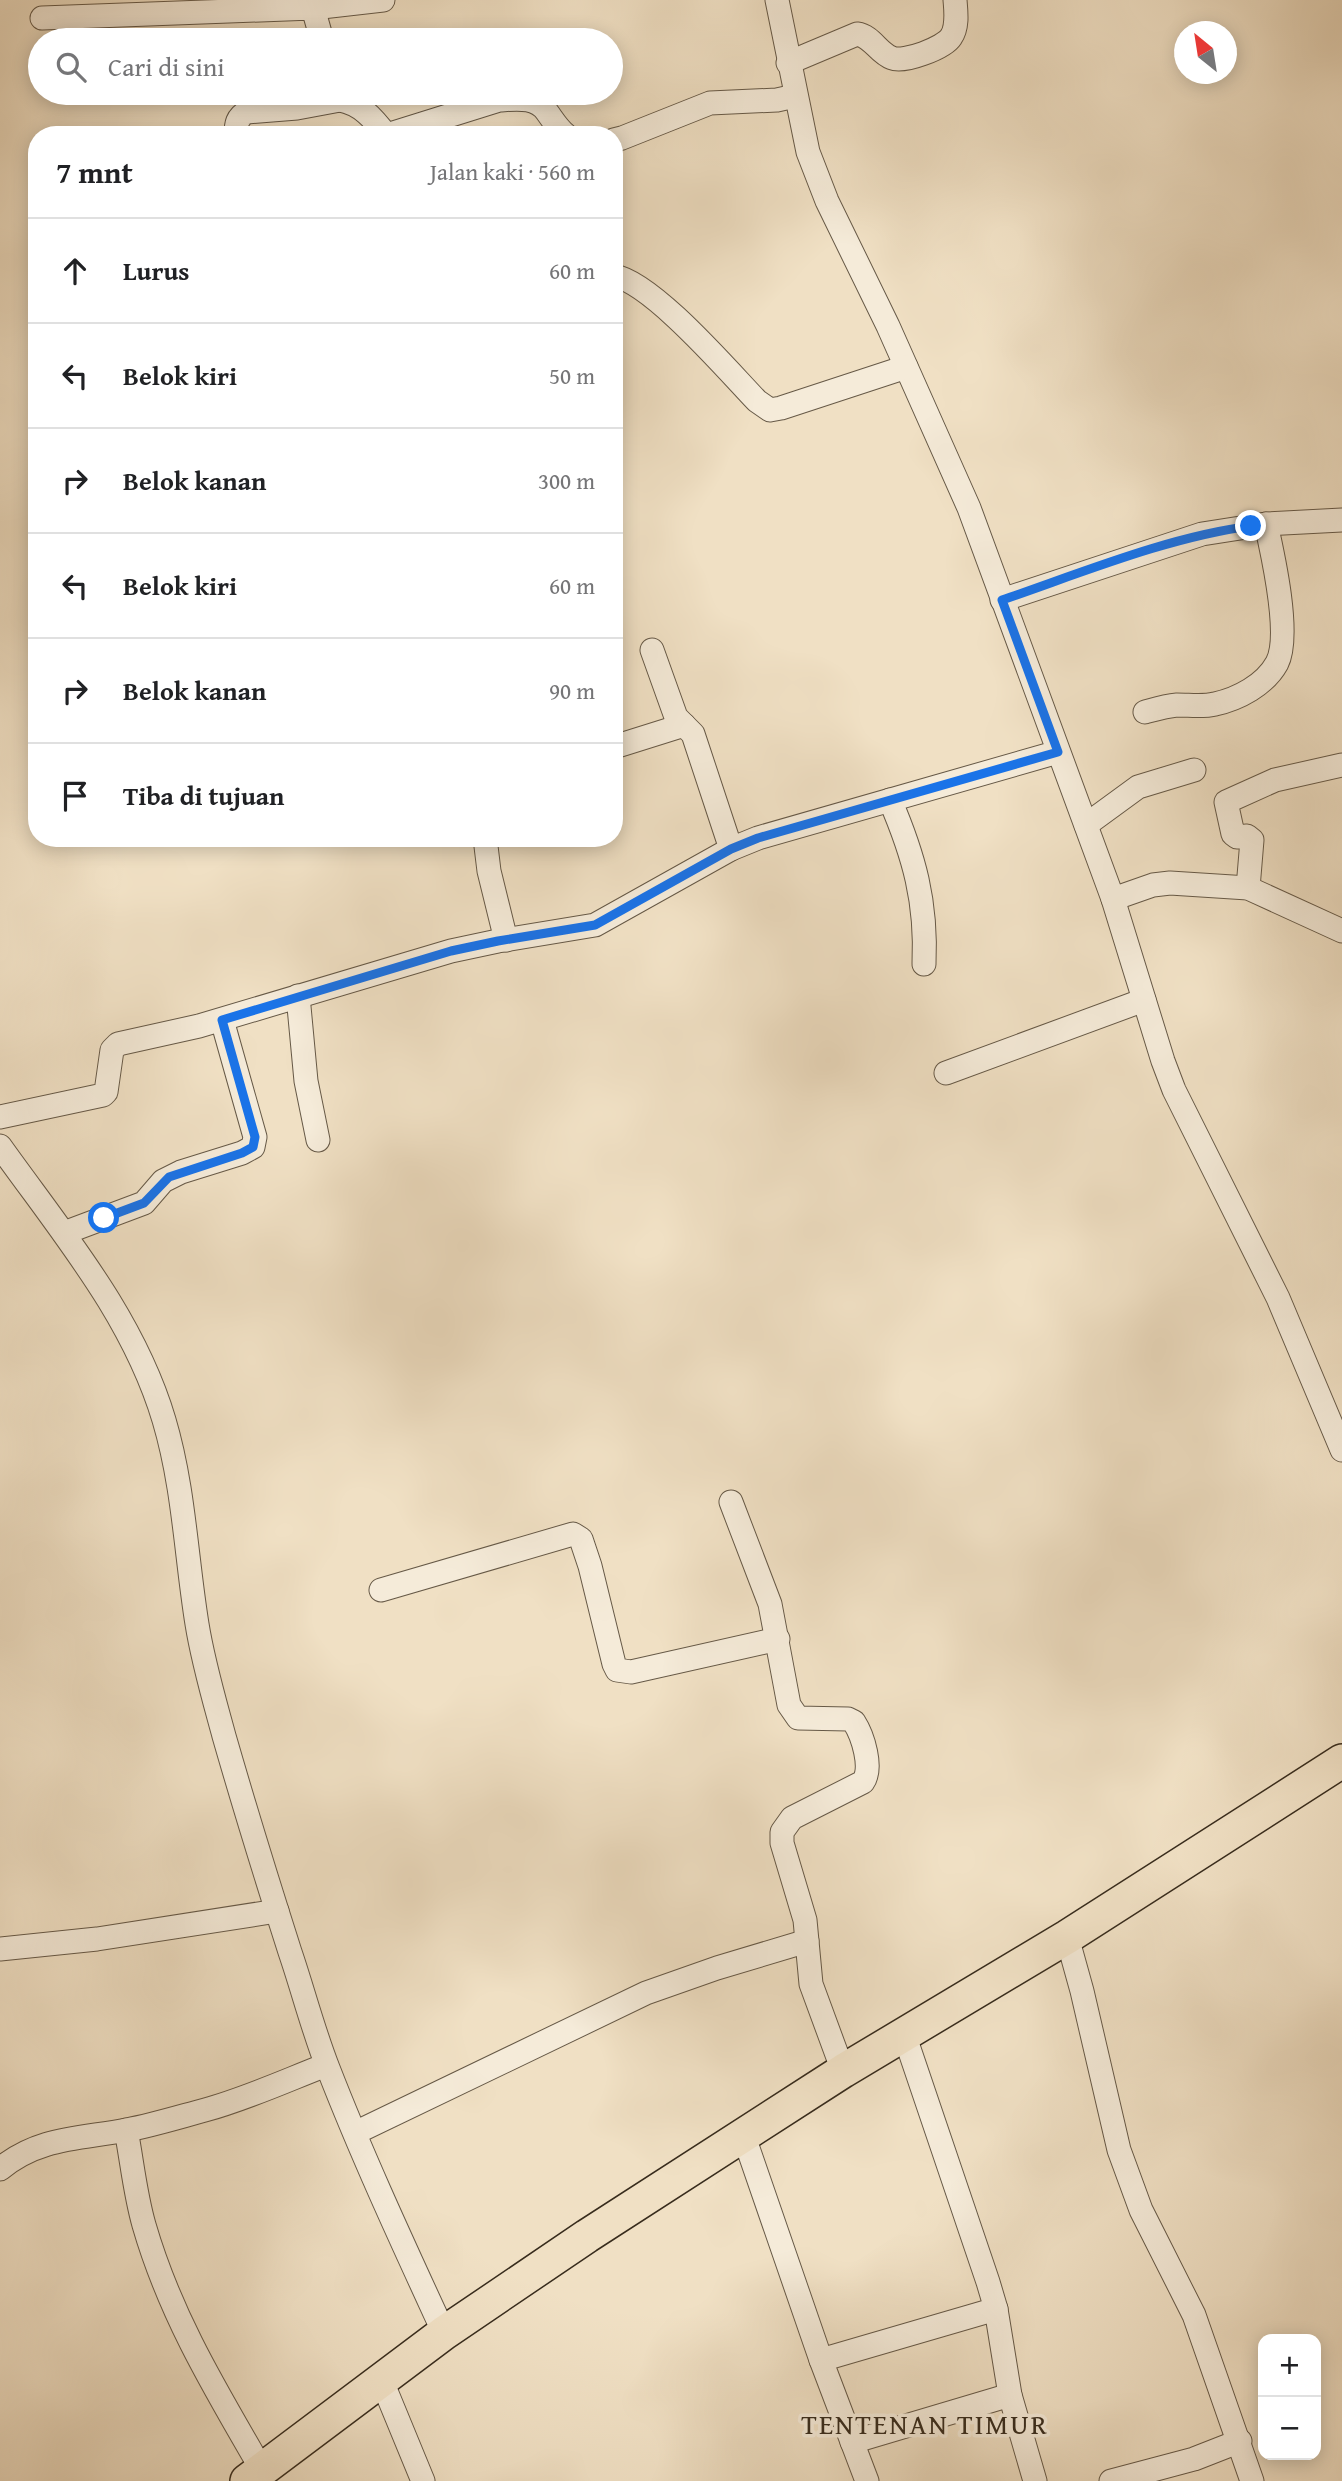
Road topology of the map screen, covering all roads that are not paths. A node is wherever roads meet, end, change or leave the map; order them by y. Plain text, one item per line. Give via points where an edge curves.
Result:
1 (383, 0) edge
2 (777, 0) edge
3 (955, 0) edge
4 (163, 6) edge
5 (313, 8) junction
6 (42, 18) dead end
7 (319, 28) edge
8 (788, 63) junction
9 (795, 96) junction
10 (308, 105) edge
11 (357, 105) edge
12 (483, 105) edge
13 (541, 105) edge
14 (237, 126) edge
15 (379, 126) edge
16 (416, 126) edge
17 (558, 126) edge
18 (623, 138) edge
19 (623, 280) edge
20 (906, 366) junction
21 (1342, 520) edge
22 (1266, 524) junction
23 (1002, 600) junction
24 (652, 650) dead end
25 (1145, 712) dead end
26 (684, 725) junction
27 (623, 744) edge
28 (1058, 752) junction
29 (1342, 765) edge
30 (1194, 770) dead end
31 (890, 800) junction
32 (1086, 825) junction
33 (486, 847) edge
34 (731, 849) junction
35 (1248, 887) junction
36 (1113, 899) junction
37 (1342, 931) edge
38 (502, 940) junction
39 (924, 964) dead end
40 (299, 996) junction
41 (1144, 1000) junction
42 (222, 1020) junction
43 (946, 1073) dead end
44 (0, 1117) edge
45 (318, 1140) dead end
46 (0, 1146) edge
47 (64, 1233) junction
48 (1342, 1450) edge
49 (731, 1502) dead end
50 (381, 1590) dead end
51 (778, 1639) junction
52 (1342, 1761) edge
53 (277, 1911) junction
54 (1066, 1937) junction
55 (807, 1941) junction
56 (0, 1949) edge
57 (904, 2034) junction
58 (326, 2065) junction
59 (843, 2071) junction
60 (126, 2130) junction
61 (355, 2133) junction
62 (743, 2133) junction
63 (0, 2169) edge
64 (996, 2309) junction
65 (444, 2333) junction
66 (821, 2360) junction
67 (381, 2379) junction
68 (1010, 2395) junction
69 (1240, 2441) junction
70 (852, 2442) junction
71 (254, 2475) edge
72 (423, 2481) edge
73 (867, 2481) edge
74 (1035, 2481) edge
75 (1111, 2481) edge
76 (1252, 2481) edge

1 - 5 street
2 - 8 street
3 - 8 street via 952,37 907,60 888,57 857,34
4 - 5 street
4 - 6 street
5 - 7 street
8 - 9 street
9 - 18 street via 710,103
9 - 20 street via 808,152 827,201
10 - 14 street via 247,112
11 - 15 street
12 - 16 street
13 - 17 street
19 - 20 street via 638,286 684,324 770,410
20 - 23 street via 969,508
21 - 22 street
22 - 23 street via 1171,543
22 - 25 street via 1282,624 1277,664 1254,688 1234,698
23 - 28 street
24 - 26 street via 676,716
26 - 27 street
26 - 34 street via 693,734
28 - 31 street
28 - 32 street
29 - 35 street via 1275,780 1226,802 1233,834 1252,840
30 - 32 street via 1138,787
31 - 34 street
31 - 39 street via 920,889 925,916
32 - 36 street
33 - 38 street
34 - 38 street via 595,925
35 - 36 street via 1170,883
35 - 37 street
36 - 41 street
38 - 40 street
40 - 42 street
40 - 45 street via 306,1081
41 - 43 street
41 - 48 street via 1174,1090 1278,1298
42 - 44 street via 114,1046 103,1095
42 - 47 street via 255,1137 253,1147 169,1177 144,1203
46 - 47 street
47 - 53 street via 129,1333 165,1422 214,1701
49 - 51 street via 771,1604
50 - 51 street via 573,1534 581,1539 590,1566 617,1670 631,1672
51 - 55 street via 792,1713 798,1718 854,1722 865,1754 867,1776 863,1782 792,1818 782,1832
52 - 54 highway
53 - 56 street
53 - 58 street
54 - 57 highway
54 - 69 street via 1119,2150 1141,2210 1194,2315
55 - 59 street via 811,1984
55 - 61 street via 646,1993
57 - 59 highway
57 - 64 street
58 - 60 street via 209,2109
58 - 61 street
59 - 62 highway
60 - 63 street via 82,2135 30,2150
60 - 71 street via 143,2223 166,2289
61 - 65 street
62 - 65 highway
62 - 66 street
64 - 66 street
64 - 68 street
65 - 67 highway
66 - 70 street
67 - 71 highway
67 - 72 street
68 - 70 street
68 - 74 street
69 - 75 street via 1194,2459
69 - 76 street
70 - 73 street

